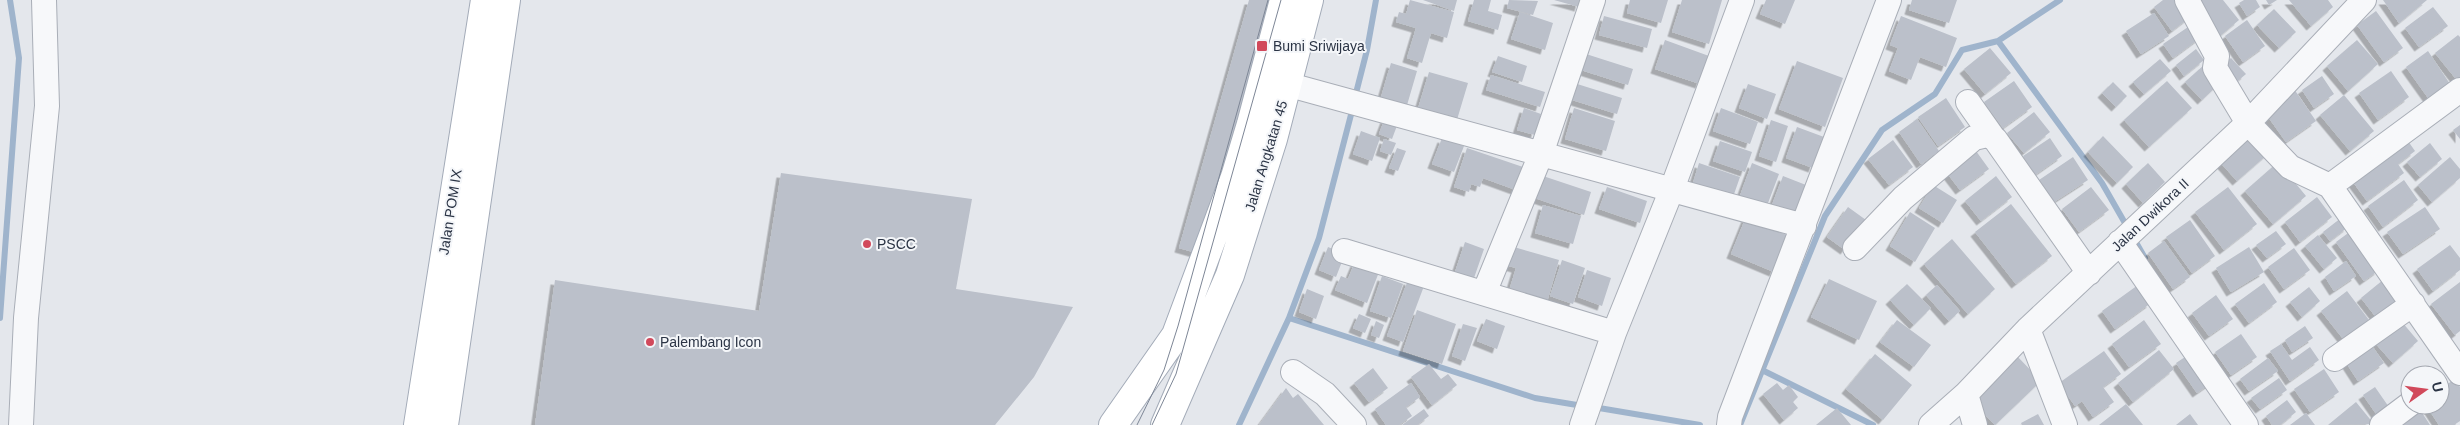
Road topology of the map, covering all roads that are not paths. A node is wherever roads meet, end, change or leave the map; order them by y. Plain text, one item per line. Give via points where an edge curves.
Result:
1 (44, 0) edge
2 (485, 0) edge
3 (506, 0) edge
4 (1284, 0) edge
5 (1310, 0) edge
6 (1592, 0) edge
7 (1742, 0) edge
8 (1889, 0) edge
9 (2187, 0) edge
10 (2364, 0) edge
11 (1286, 84) junction
12 (2460, 90) edge
13 (1968, 102) dead end
14 (2248, 123) junction
15 (1992, 136) junction
16 (1541, 154) junction
17 (2330, 186) junction
18 (1672, 189) junction
19 (1804, 226) junction
20 (2127, 235) junction
21 (1856, 248) dead end
22 (1344, 250) dead end
23 (2089, 273) junction
24 (1484, 293) junction
25 (2414, 304) junction
26 (2028, 330) junction
27 (1614, 332) junction
28 (2334, 359) dead end
29 (1293, 372) dead end
30 (2452, 375) edge
31 (1966, 394) junction
32 (2400, 412) edge
33 (1730, 421) edge
34 (21, 425) edge
35 (418, 425) edge
36 (444, 425) edge
37 (1113, 425) edge
38 (1164, 425) edge
39 (1354, 425) edge
40 (1582, 425) edge
41 (1931, 425) edge
42 (1975, 425) edge
43 (2065, 425) edge
44 (2246, 425) edge
45 (2382, 425) edge

1 - 34 street via 47,106 26,318
2 - 35 main road, Jalan POM IX
3 - 36 main road, Jalan POM IX
4 - 37 main road via 1235,177 1176,336
5 - 11 main road, Jalan Angkatan 45
6 - 16 street
7 - 18 street
8 - 19 street
9 - 14 street via 2217,56 2215,68
10 - 14 street, Jalan Dwikora II
11 - 16 street
11 - 38 main road, Jalan Angkatan 45 via 1273,139 1230,276
12 - 17 street
13 - 15 street
14 - 17 street via 2290,167
14 - 20 street, Jalan Dwikora II
15 - 21 street via 1974,138 1903,198
15 - 23 street
16 - 18 street
16 - 24 street
17 - 25 street
18 - 19 street
18 - 27 street
19 - 33 street
20 - 23 street, Jalan Dwikora II
20 - 44 street
22 - 24 street
23 - 26 street, Jalan Dwikora II
24 - 27 street
25 - 28 street
25 - 30 street
26 - 31 street, Jalan Dwikora II
26 - 43 street
27 - 40 street
29 - 39 street via 1325,394
31 - 41 street, Jalan Dwikora II
31 - 42 street
32 - 45 street

